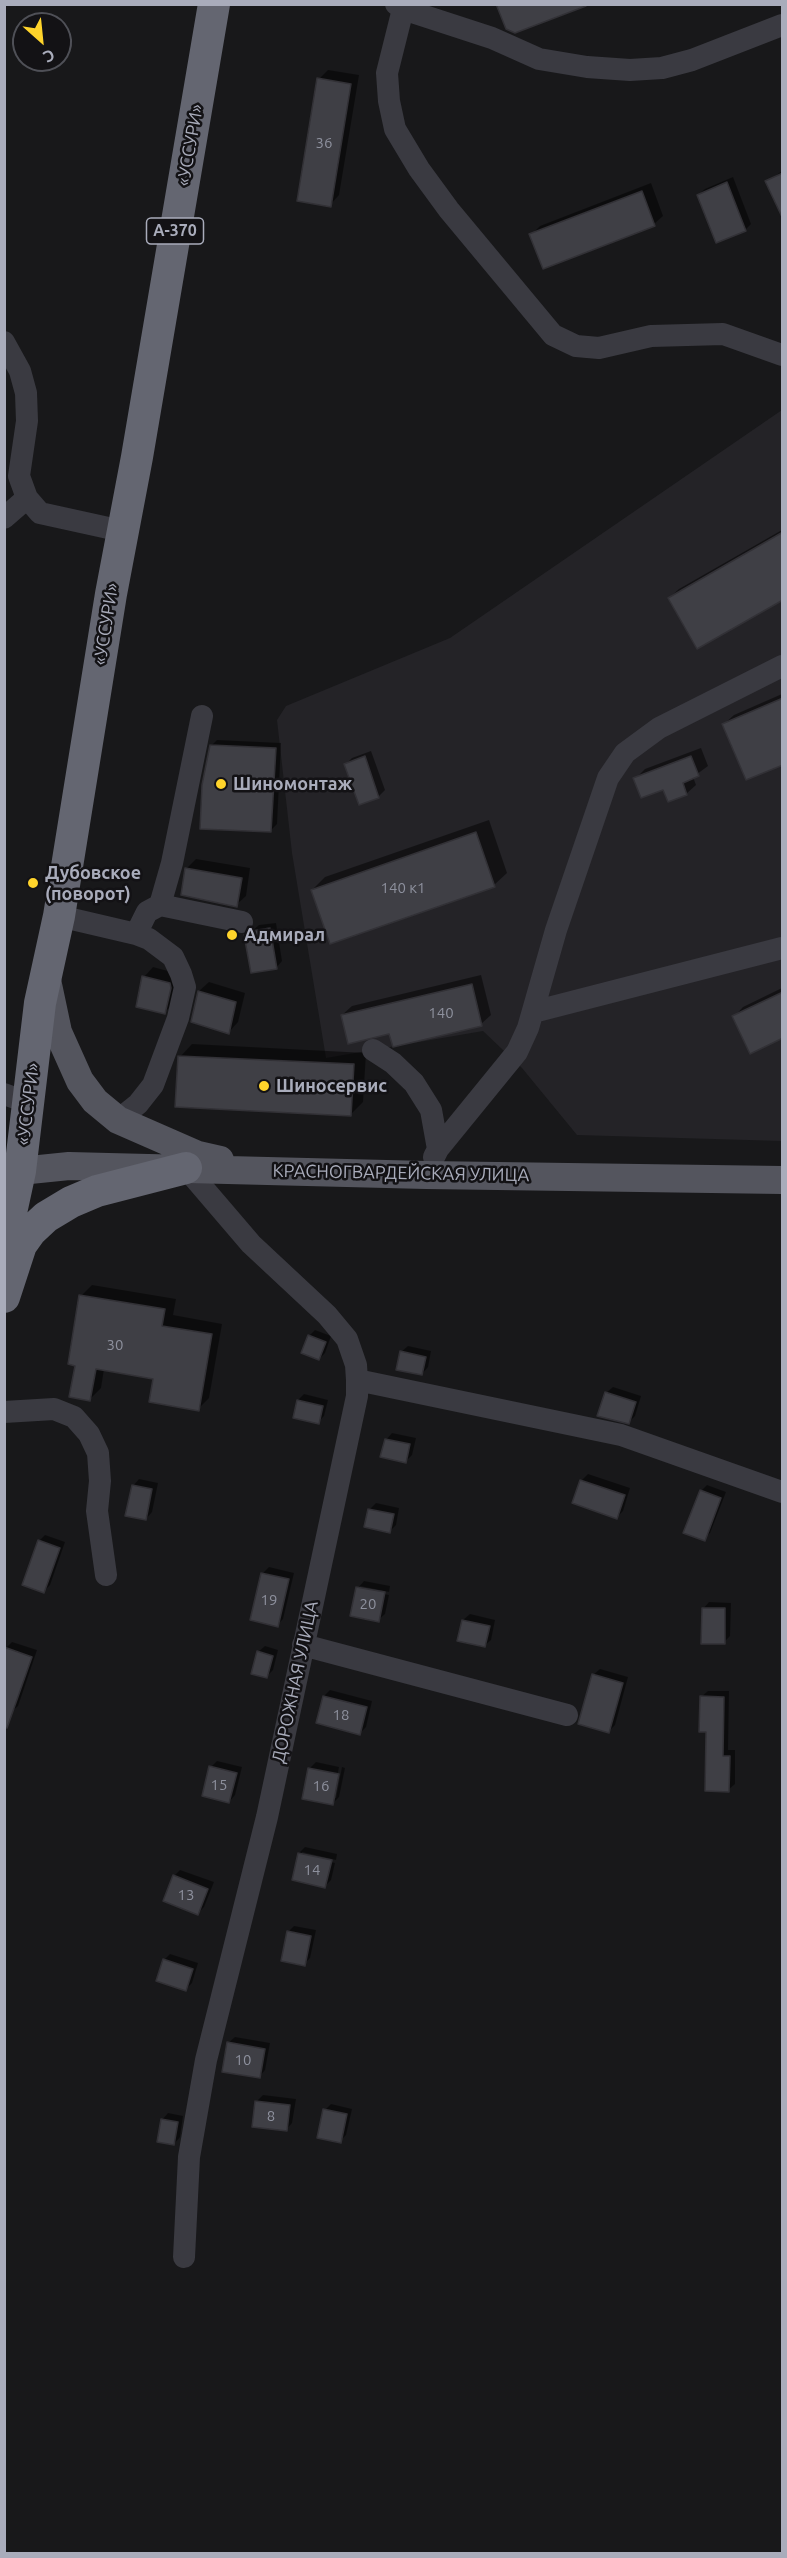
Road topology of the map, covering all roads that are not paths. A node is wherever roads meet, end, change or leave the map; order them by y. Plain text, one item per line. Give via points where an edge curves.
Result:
1 (214, 4) edge
2 (400, 7) edge
3 (783, 25) edge
4 (4, 342) edge
5 (783, 355) edge
6 (27, 498) junction
7 (4, 518) edge
8 (122, 531) junction
9 (783, 666) edge
10 (202, 716) dead end
11 (160, 905) junction
12 (59, 916) junction
13 (242, 922) dead end
14 (136, 934) junction
15 (783, 948) edge
16 (43, 989) junction
17 (533, 1012) junction
18 (373, 1050) dead end
19 (8, 1105) edge
20 (118, 1120) junction
21 (438, 1149) junction
22 (186, 1168) junction
23 (257, 1170) junction
24 (12, 1174) edge
25 (426, 1175) junction
26 (783, 1180) edge
27 (4, 1245) edge
28 (4, 1297) edge
29 (357, 1380) junction
30 (4, 1412) edge
31 (783, 1492) edge
32 (106, 1575) dead end
33 (303, 1646) junction
34 (567, 1715) dead end
35 (184, 2257) dead end

1 - 8 highway, «УССУРИ» / А-370
2 - 3 lane via 539,58 630,70 662,68 692,60
2 - 5 lane via 387,73 395,129 448,210 553,335 576,346 598,348 651,336 723,334
4 - 6 lane via 26,393 27,421 19,476
6 - 7 lane
6 - 8 lane via 40,513
8 - 12 highway, «УССУРИ» / А-370
9 - 17 lane via 658,728 625,753 608,778 556,930
10 - 11 lane
11 - 13 lane
11 - 14 lane via 147,912
12 - 14 lane
12 - 16 highway, «УССУРИ» / А-370
14 - 20 lane via 162,947 172,957 185,987 153,1085
15 - 17 lane
16 - 19 highway
16 - 20 main road via 80,1082
16 - 24 highway, «УССУРИ» / А-370
17 - 21 lane via 517,1052
18 - 21 lane via 414,1083 431,1110
20 - 23 main road via 198,1155
21 - 25 lane
22 - 23 main road, КРАСНОГВАРДЕЙСКАЯ УЛИЦА
22 - 24 main road, КРАСНОГВАРДЕЙСКАЯ УЛИЦА via 69,1166
22 - 28 highway via 97,1191 46,1217 21,1245
22 - 29 lane, ДОРОЖНАЯ УЛИЦА via 251,1244 348,1339
23 - 25 main road, КРАСНОГВАРДЕЙСКАЯ УЛИЦА
24 - 27 highway, «УССУРИ» / А-370
25 - 26 main road, КРАСНОГВАРДЕЙСКАЯ УЛИЦА
29 - 31 lane via 621,1435
29 - 33 lane, ДОРОЖНАЯ УЛИЦА via 357,1396
30 - 32 lane via 54,1409 74,1417 89,1434 98,1453 97,1511
33 - 34 lane
33 - 35 lane, ДОРОЖНАЯ УЛИЦА via 267,1817 198,2099 189,2157

